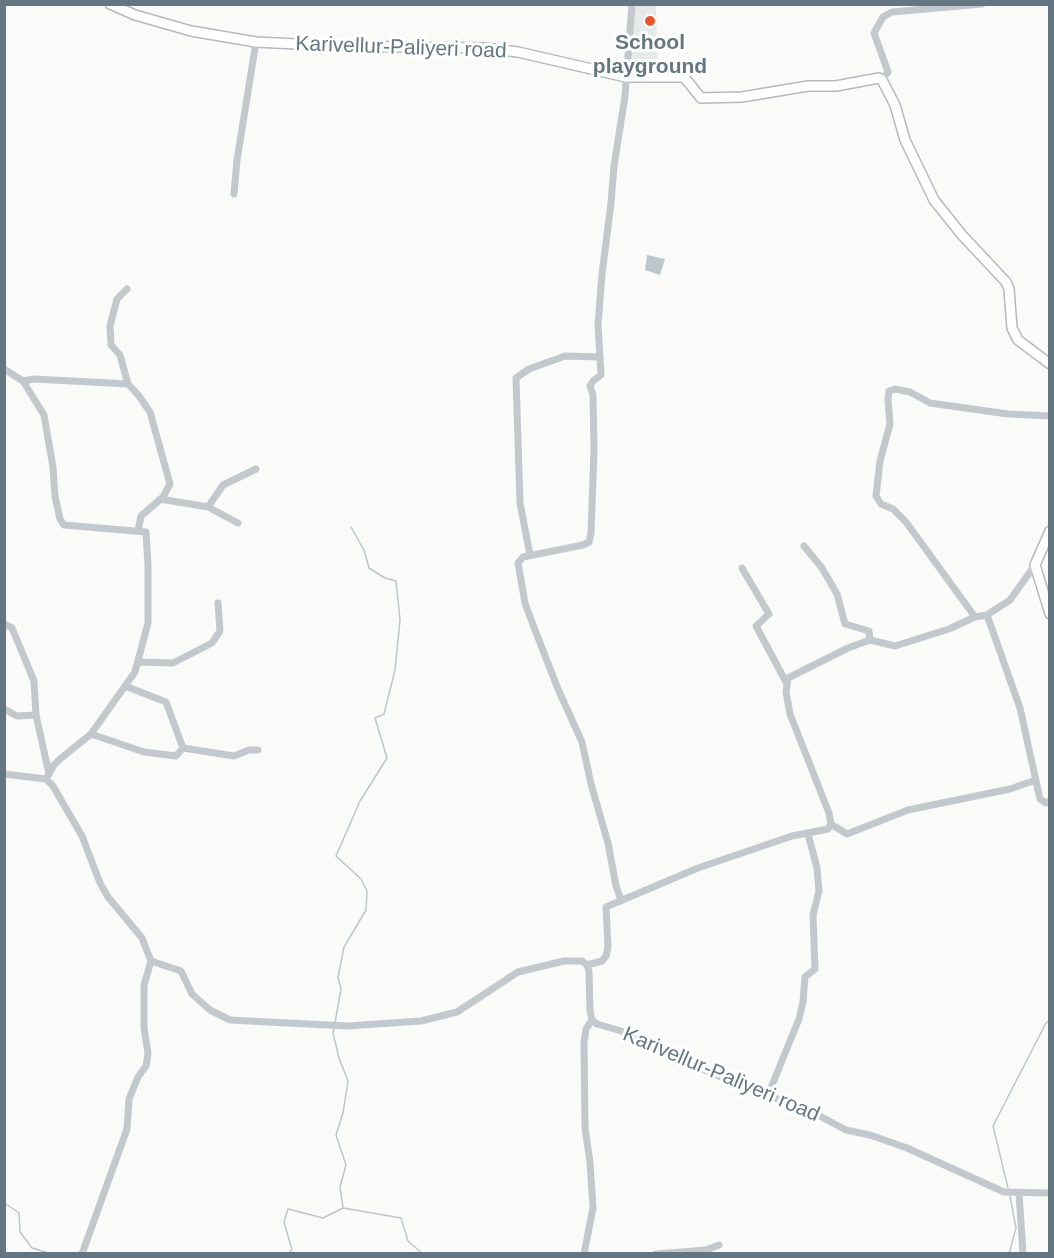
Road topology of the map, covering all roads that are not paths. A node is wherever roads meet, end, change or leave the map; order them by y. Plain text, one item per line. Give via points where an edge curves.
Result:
1 (110, 4) edge
2 (632, 4) edge
3 (982, 4) edge
4 (941, 7) edge
5 (256, 42) junction
6 (626, 77) junction
7 (882, 80) junction
8 (234, 194) dead end
9 (128, 289) dead end
10 (600, 357) junction
11 (1050, 364) edge
12 (4, 369) edge
13 (23, 381) junction
14 (128, 384) junction
15 (1050, 416) edge
16 (256, 469) dead end
17 (160, 500) junction
18 (208, 507) junction
19 (238, 524) dead end
20 (138, 531) junction
21 (1050, 531) edge
22 (804, 546) dead end
23 (530, 555) junction
24 (1035, 565) junction
25 (742, 568) dead end
26 (218, 603) dead end
27 (1050, 614) edge
28 (987, 615) junction
29 (975, 617) junction
30 (4, 624) edge
31 (870, 640) junction
32 (138, 662) junction
33 (786, 682) junction
34 (125, 686) junction
35 (4, 710) edge
36 (36, 715) junction
37 (91, 734) junction
38 (183, 748) junction
39 (258, 750) dead end
40 (4, 774) edge
41 (48, 776) junction
42 (1036, 780) junction
43 (1050, 801) edge
44 (831, 824) junction
45 (808, 834) junction
46 (621, 900) junction
47 (151, 961) junction
48 (587, 965) junction
49 (592, 1020) junction
50 (768, 1095) junction
51 (1019, 1193) junction
52 (1050, 1193) edge
53 (719, 1245) dead end
54 (82, 1254) edge
55 (584, 1254) edge
56 (656, 1254) edge
57 (1023, 1254) edge

1 - 5 main road, Karivellur-Paliyeri road via 191,31
2 - 6 street
3 - 4 street
4 - 7 street via 892,12 878,23 874,33 888,72
5 - 6 main road, Karivellur-Paliyeri road via 484,48
5 - 8 street
6 - 7 main road, Karivellur-Paliyeri road via 684,77 701,98 742,97
6 - 10 street via 602,274
7 - 11 main road via 934,200 1006,282 1012,328 1018,340
9 - 14 street via 117,299 110,326 111,345 120,355
10 - 23 street via 602,375 590,386 594,450 589,542
10 - 23 street via 566,356 529,369 516,378 520,503
12 - 13 street
13 - 14 street
13 - 20 street via 44,415 64,525
14 - 17 street via 153,421 170,484
15 - 29 street via 930,403 909,392 889,390 890,424 876,496 906,522
16 - 18 street via 223,485
17 - 18 street
17 - 20 street via 141,516
18 - 19 street
20 - 32 street via 146,532 148,623
21 - 24 main road
22 - 31 street via 837,594 844,624 869,631
23 - 46 street via 518,563 525,603 582,742
24 - 27 main road
24 - 28 street via 1010,600
25 - 33 street via 769,614 756,626
26 - 32 street via 220,631 212,643 173,663
28 - 29 street
28 - 42 street via 1020,708
29 - 31 street via 895,646
30 - 36 street via 12,628 34,681
31 - 33 street via 796,673
32 - 34 street
33 - 44 street via 790,714
34 - 37 street
34 - 38 street via 166,702
35 - 36 street via 17,716
36 - 41 street
37 - 38 street via 144,752 176,756
37 - 41 street via 60,759
38 - 39 street via 234,756
40 - 41 street
41 - 47 street via 82,836 100,883 142,938
42 - 43 street via 1040,799
42 - 44 street via 908,810 847,834
44 - 45 street via 828,829
45 - 46 street via 698,868
45 - 50 street via 819,891 813,923 815,969 805,977 799,1019
46 - 48 street via 606,907 606,956
47 - 48 street via 181,971 192,994 210,1010 230,1020 339,1026 441,1017 466,1006 518,972 564,961 578,960
47 - 54 street via 144,985 146,1066 129,1099 127,1129
48 - 49 street
49 - 50 street, Karivellur-Paliyeri road via 638,1036 700,1068
49 - 55 street via 584,1043 585,1128 593,1208
50 - 51 street, Karivellur-Paliyeri road via 801,1106 846,1130 907,1148 1004,1192
51 - 52 street, Karivellur-Paliyeri road
51 - 57 street
53 - 56 street via 706,1250

